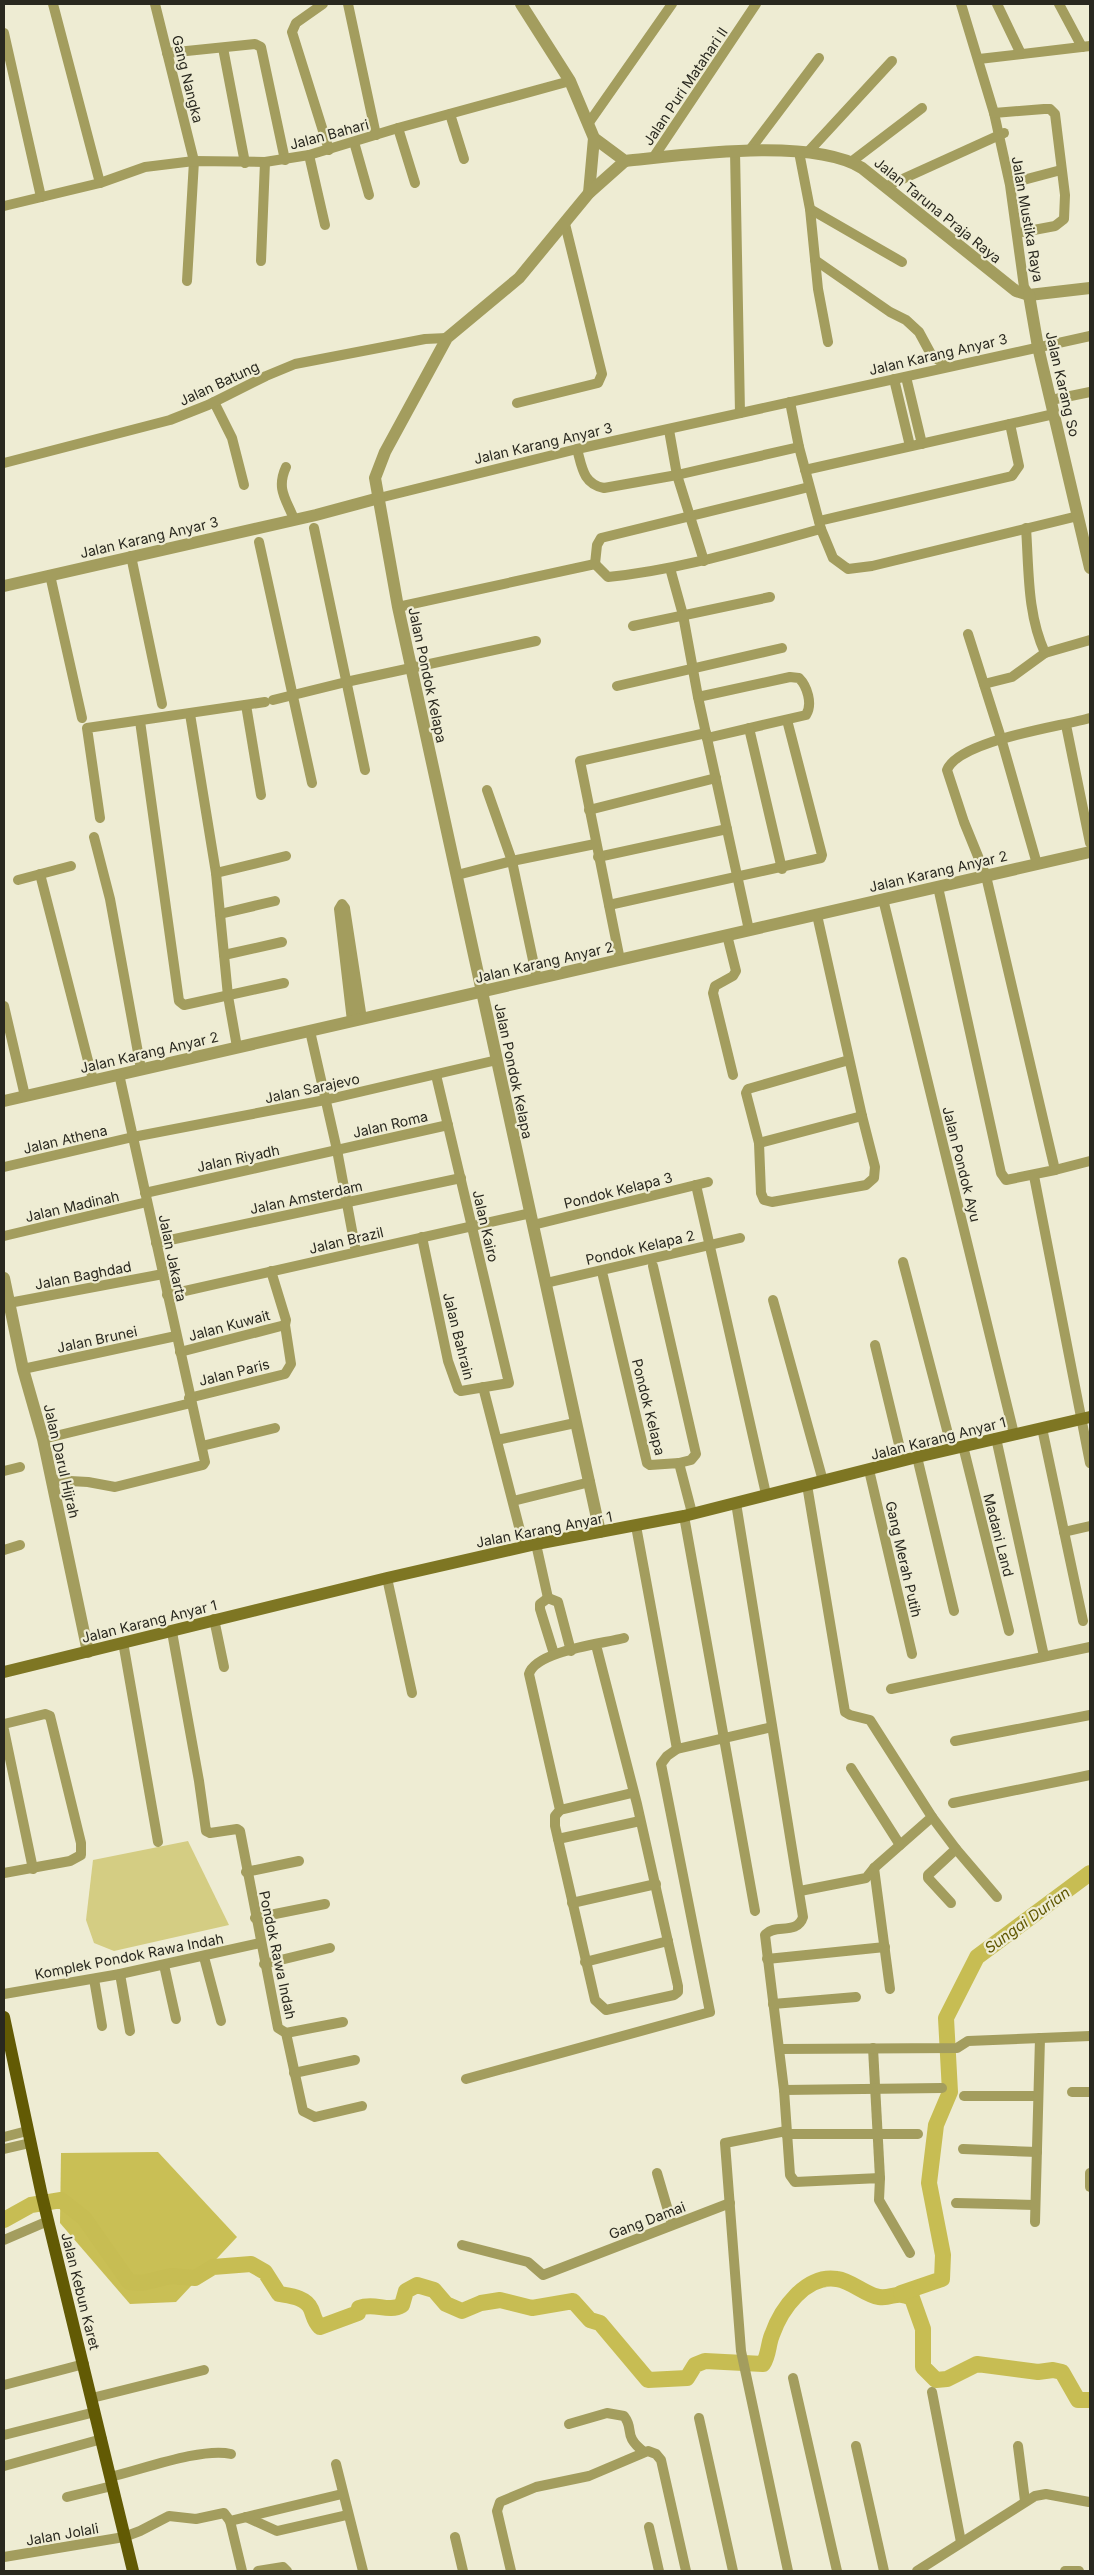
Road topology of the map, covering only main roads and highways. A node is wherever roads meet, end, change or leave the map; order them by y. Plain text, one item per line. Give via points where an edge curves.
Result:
1 (1085, 1418) edge
2 (4, 1672) edge
3 (4, 2017) edge
4 (133, 2571) edge

1 - 2 main road, Jalan Karang Anyar 1 via 636,1526 530,1545 387,1578
3 - 4 main road, Jalan Kebun Karet via 46,2217

